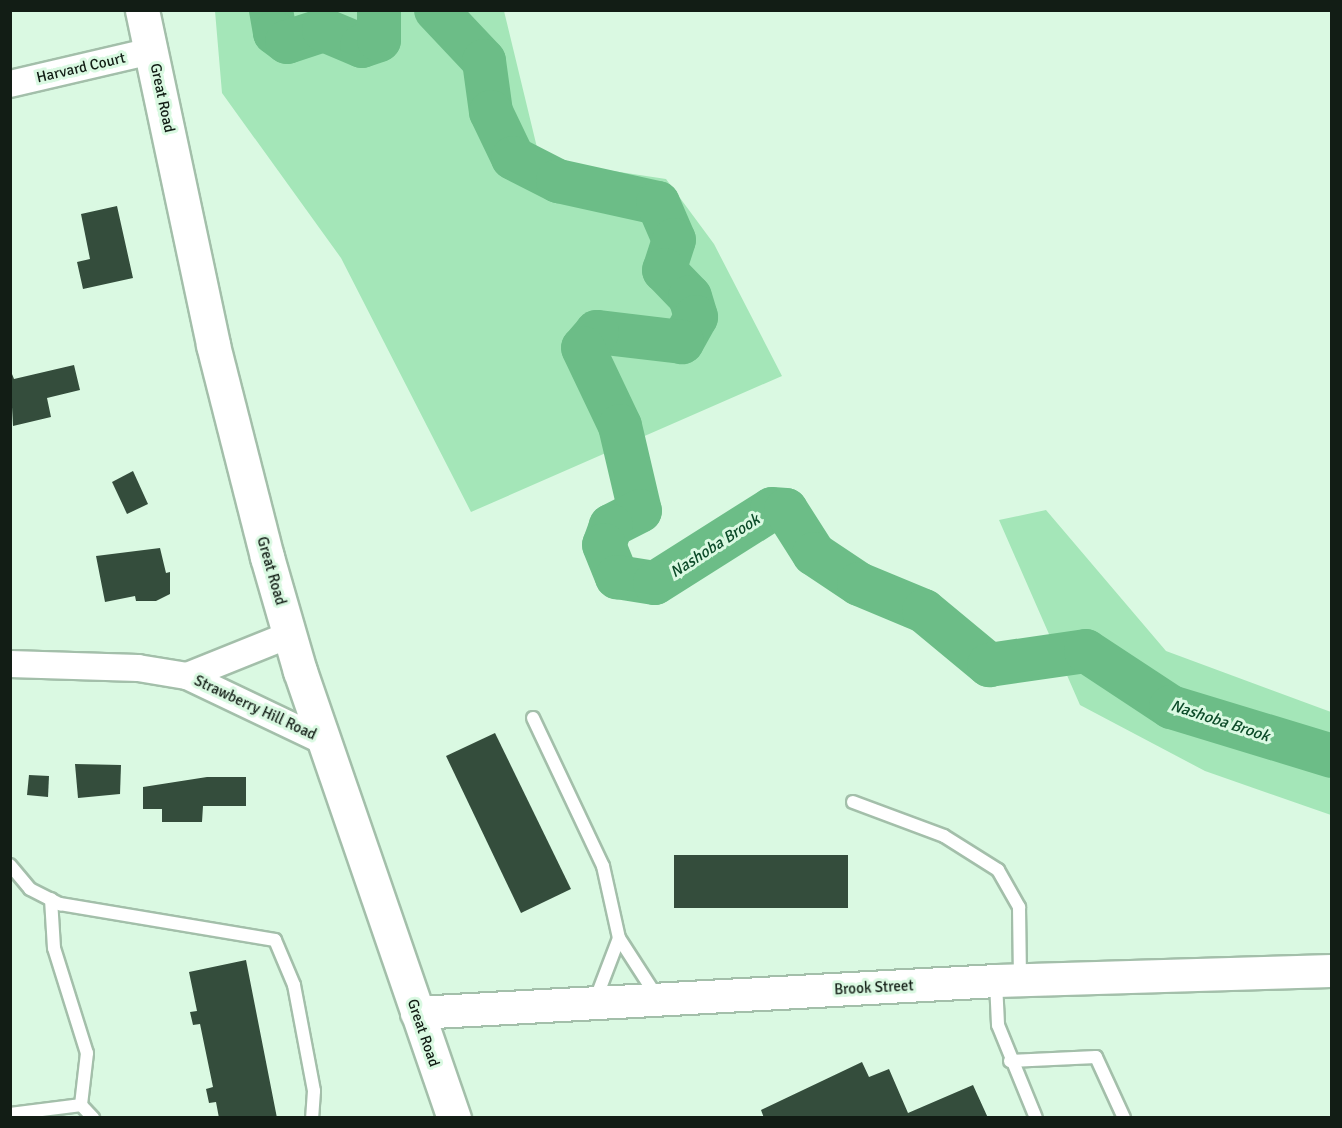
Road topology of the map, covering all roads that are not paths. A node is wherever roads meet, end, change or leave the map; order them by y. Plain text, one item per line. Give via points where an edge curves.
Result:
1 (142, 10) edge
2 (152, 51) junction
3 (10, 84) edge
4 (289, 634) junction
5 (10, 664) edge
6 (187, 676) junction
7 (533, 717) dead end
8 (323, 741) junction
9 (853, 802) dead end
10 (10, 866) edge
11 (51, 899) junction
12 (619, 938) junction
13 (1332, 971) edge
14 (1008, 981) junction
15 (658, 999) junction
16 (594, 1004) junction
17 (417, 1014) junction
18 (1010, 1061) junction
19 (81, 1105) junction
20 (10, 1114) edge
21 (93, 1118) edge
22 (312, 1118) edge
23 (453, 1118) edge
24 (1035, 1118) edge
25 (1124, 1118) edge

1 - 2 main road, Great Road
2 - 3 street, Harvard Court
2 - 4 main road, Great Road via 213,345
4 - 6 street, Strawberry Hill Road
4 - 8 main road, Great Road
5 - 6 street, Strawberry Hill Road via 138,668
6 - 8 street, Strawberry Hill Road
7 - 12 lane via 603,866
8 - 17 main road, Great Road
9 - 14 lane via 944,836 998,870 1019,907
10 - 11 lane via 30,889
11 - 19 lane via 54,948 87,1053
11 - 22 lane via 124,918 200,925 275,940 294,985 314,1091
12 - 15 lane
12 - 16 lane
13 - 14 street, Brook Street
14 - 15 street, Brook Street
14 - 18 lane via 998,1025
15 - 16 street, Brook Street
16 - 17 street, Brook Street
17 - 23 main road, Great Road
18 - 24 lane
18 - 25 lane via 1096,1057
19 - 20 lane
19 - 21 lane

